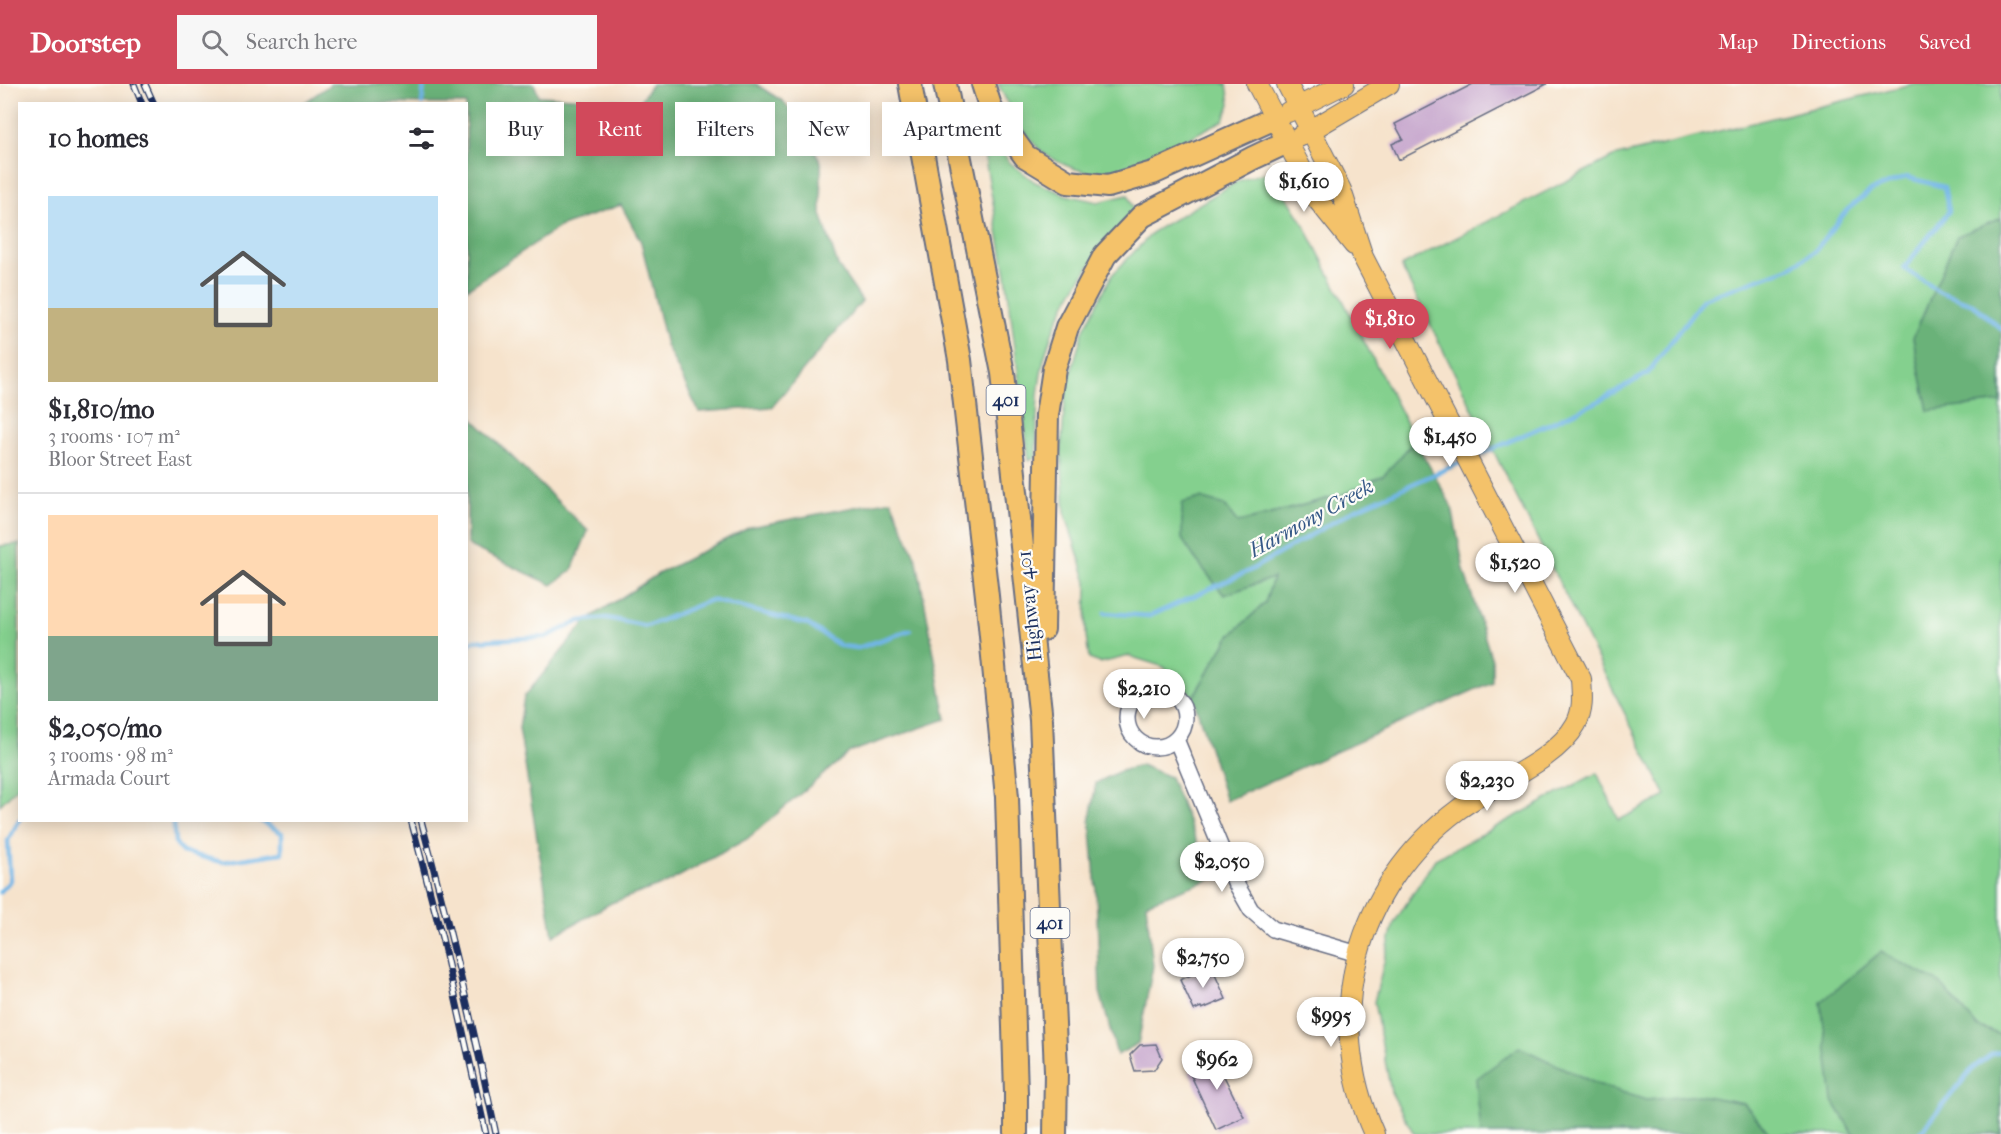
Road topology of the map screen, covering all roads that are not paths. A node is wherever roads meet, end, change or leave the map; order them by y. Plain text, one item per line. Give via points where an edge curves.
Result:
1 (910, 84) edge
2 (945, 84) edge
3 (983, 84) edge
4 (1257, 84) edge
5 (1287, 84) edge
6 (1344, 84) edge
7 (1389, 84) edge
8 (1299, 106) junction
9 (1275, 118) junction
10 (1312, 130) junction
11 (1287, 142) junction
12 (1363, 257) junction
13 (1041, 720) junction
14 (1176, 739) dead end
15 (1358, 954) junction
16 (1016, 1134) edge
17 (1055, 1134) edge
18 (1374, 1134) edge

1 - 16 highway, Highway 401 / 401 via 960,360 991,631 1007,797
2 - 13 highway, Highway 401 / 401 via 1003,373
3 - 9 highway via 991,109 1025,156 1068,182 1108,186 1153,173
4 - 9 main road
5 - 8 main road
6 - 8 main road
7 - 10 main road
8 - 9 main road
8 - 10 main road
9 - 11 main road
10 - 11 main road
10 - 12 main road via 1341,190
11 - 12 main road via 1317,199
11 - 13 highway via 1142,216 1106,255 1067,327 1054,369 1047,415
12 - 15 main road via 1581,679 1583,704 1576,724 1562,742 1460,808 1413,851 1382,894
13 - 17 highway, Highway 401 / 401 via 1056,1071
14 - 15 street via 1235,882 1251,910 1273,929
15 - 18 main road via 1348,1018 1350,1049 1363,1107

